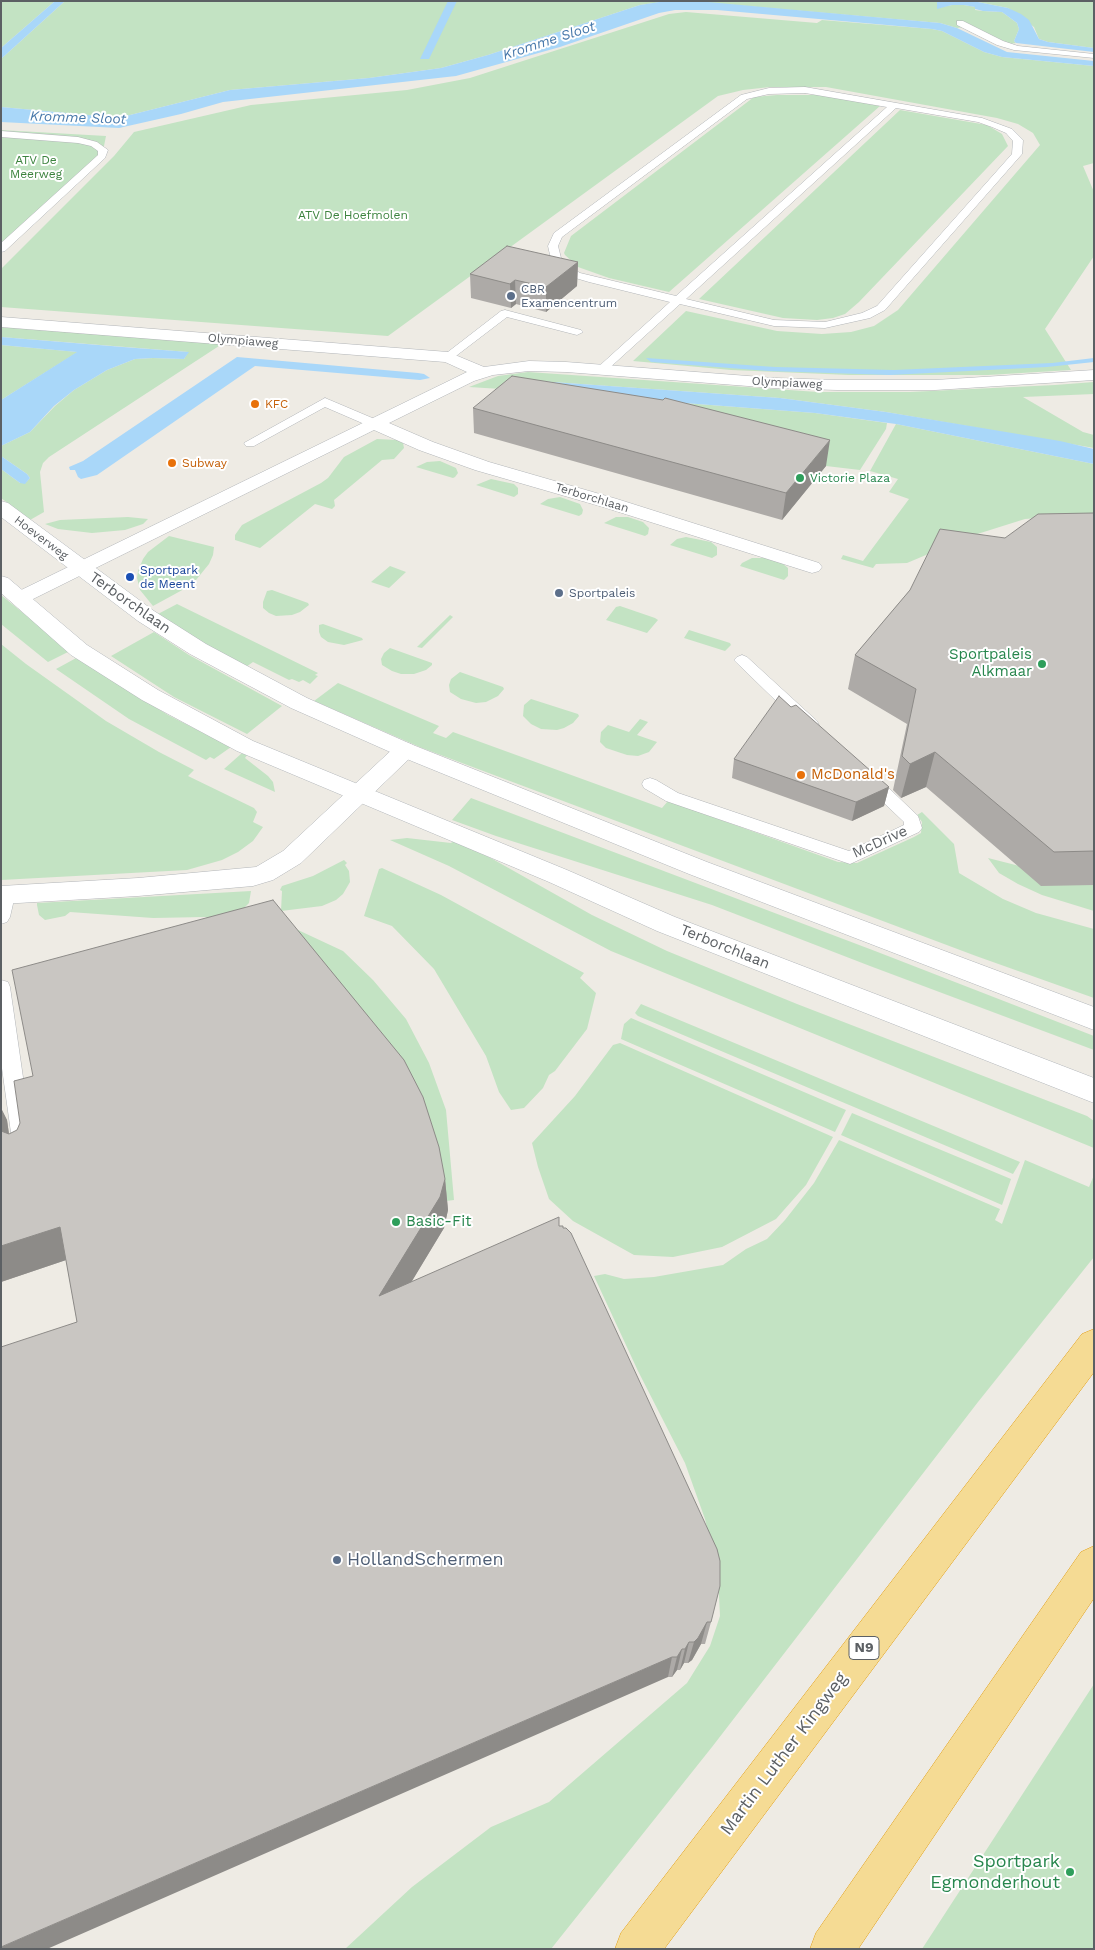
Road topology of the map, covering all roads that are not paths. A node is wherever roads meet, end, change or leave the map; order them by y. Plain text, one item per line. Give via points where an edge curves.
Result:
1 (960, 23) dead end
2 (1094, 56) edge
3 (894, 105) junction
4 (1, 134) edge
5 (1, 249) edge
6 (679, 301) junction
7 (1, 322) edge
8 (577, 332) dead end
9 (448, 357) junction
10 (601, 370) junction
11 (482, 372) junction
12 (1094, 375) edge
13 (373, 423) junction
14 (250, 443) dead end
15 (1, 507) edge
16 (812, 566) dead end
17 (81, 568) junction
18 (1, 582) edge
19 (20, 598) junction
20 (742, 660) dead end
21 (820, 733) edge
22 (405, 750) junction
23 (855, 767) edge
24 (650, 784) dead end
25 (359, 794) junction
26 (3, 902) edge
27 (1, 987) edge
28 (1094, 1019) edge
29 (1094, 1091) edge
30 (24, 1155) edge
31 (1094, 1345) edge
32 (1094, 1565) edge
33 (637, 1949) edge
34 (832, 1949) edge

1 - 2 lane via 1017,48
3 - 6 lane
3 - 6 lane via 805,90 769,91 744,97 558,235 553,246 556,259 576,275
3 - 6 lane via 995,125 1018,140 1019,148 881,308 847,322 797,325 774,323
4 - 5 lane via 78,140 103,150 102,156
6 - 10 lane
7 - 9 street, Olympiaweg
8 - 9 lane via 504,313
9 - 11 street, Olympiaweg
10 - 11 street, Olympiaweg via 529,366
10 - 12 street, Olympiaweg via 846,385 960,384
11 - 13 street, Olympiaweg
13 - 14 lane via 325,402
13 - 16 street, Terborchlaan via 482,466
13 - 17 street, Olympiaweg
15 - 17 street, Hoeverweg
17 - 19 street, Terborchlaan
17 - 22 street, Terborchlaan via 146,616 241,673 299,703
18 - 19 street
19 - 25 street, Terborchlaan via 80,650 150,696 245,746
20 - 21 lane
22 - 25 street
22 - 28 street, Terborchlaan via 707,871
23 - 24 lane, McDrive via 912,820 913,828 850,858 672,796
25 - 26 street via 292,857 258,876
25 - 29 street, Terborchlaan via 666,924
27 - 30 lane
31 - 33 highway, Martin Luther Kingweg / N9
32 - 34 highway

